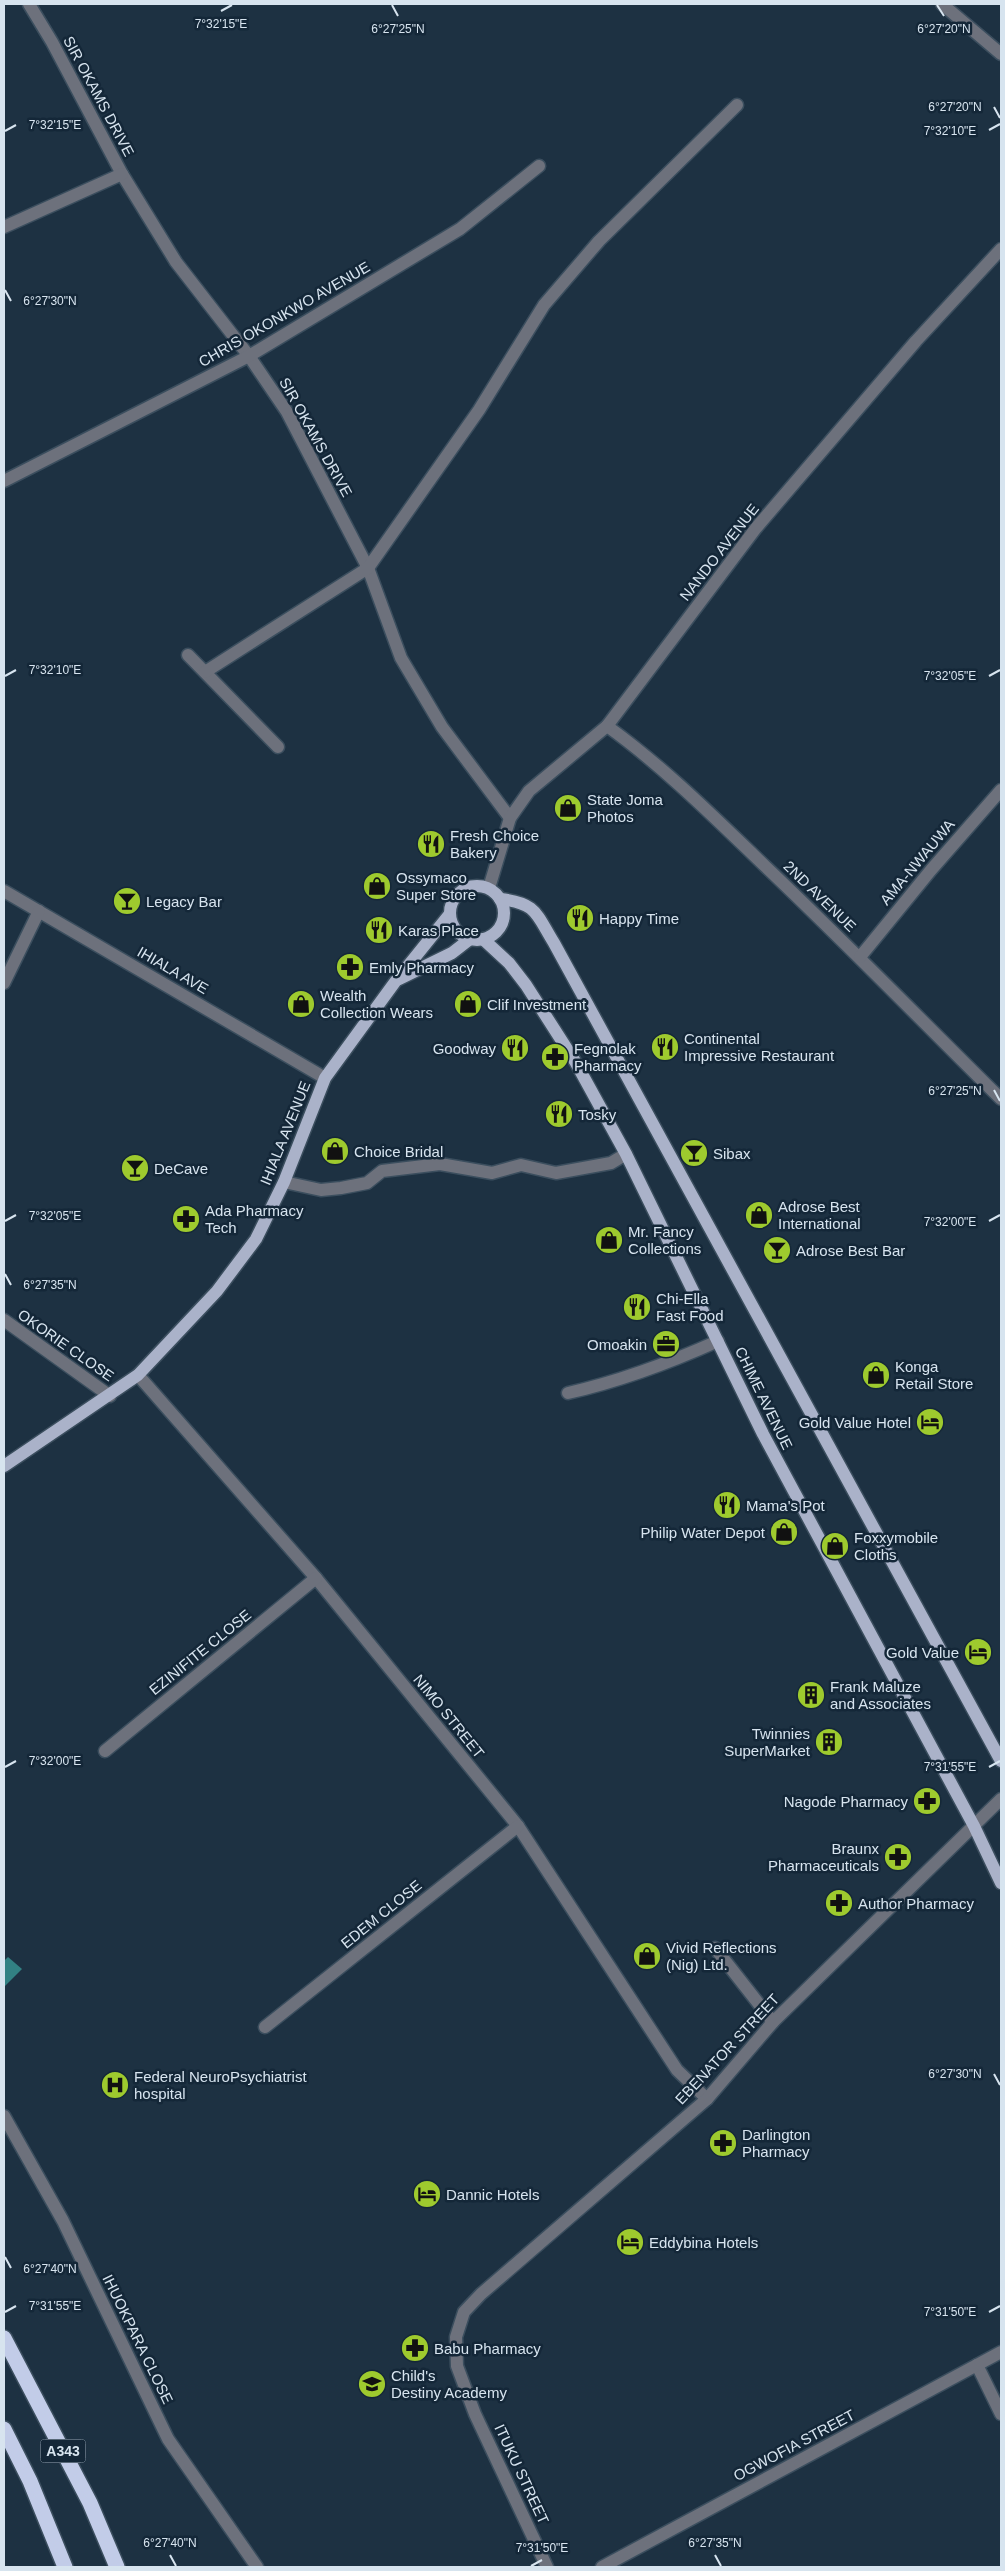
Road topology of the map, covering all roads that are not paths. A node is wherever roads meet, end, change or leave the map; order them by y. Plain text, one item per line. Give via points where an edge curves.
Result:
1 (29, 4) edge
2 (942, 4) edge
3 (1001, 54) edge
4 (737, 105) dead end
5 (540, 166) dead end
6 (122, 174) junction
7 (4, 227) edge
8 (1001, 249) edge
9 (249, 356) junction
10 (4, 481) edge
11 (368, 568) junction
12 (188, 655) dead end
13 (205, 672) junction
14 (607, 726) junction
15 (278, 747) dead end
16 (1001, 790) edge
17 (510, 818) junction
18 (489, 888) junction
19 (4, 891) edge
20 (500, 899) junction
21 (39, 911) junction
22 (449, 915) junction
23 (476, 939) junction
24 (860, 957) junction
25 (4, 982) edge
26 (395, 982) junction
27 (325, 1078) junction
28 (1001, 1100) edge
29 (626, 1154) junction
30 (284, 1182) junction
31 (4, 1320) edge
32 (718, 1341) junction
33 (138, 1375) junction
34 (568, 1392) dead end
35 (110, 1396) junction
36 (4, 1466) edge
37 (316, 1578) junction
38 (105, 1751) dead end
39 (1001, 1761) edge
40 (1001, 1799) edge
41 (518, 1826) junction
42 (974, 1826) junction
43 (1001, 1882) edge
44 (715, 1948) dead end
45 (773, 2022) junction
46 (266, 2027) dead end
47 (707, 2099) junction
48 (4, 2116) edge
49 (456, 2337) joint
50 (4, 2338) edge
51 (1001, 2352) edge
52 (977, 2364) junction
53 (1001, 2414) edge
54 (4, 2429) edge
55 (64, 2567) edge
56 (117, 2567) edge
57 (257, 2567) edge
58 (547, 2567) edge
59 (602, 2567) edge

1 - 6 street, SIR OKAMS DRIVE
2 - 3 street
4 - 11 street via 599,241 544,305 479,410
5 - 9 street, CHRIS OKONKWO AVENUE via 460,228
6 - 7 street
6 - 9 street, SIR OKAMS DRIVE via 176,262
8 - 14 street, NANDO AVENUE via 958,294 756,528
9 - 10 street, CHRIS OKONKWO AVENUE
9 - 11 street, SIR OKAMS DRIVE via 287,412
11 - 13 street
11 - 17 street, SIR OKAMS DRIVE via 402,658 442,727
12 - 13 street
13 - 15 street
14 - 17 street, NANDO AVENUE via 529,791
14 - 24 street, 2ND AVENUE via 647,756
16 - 24 street, AMA-NWAUWA
17 - 18 street, NANDO AVENUE
18 - 20 main road
18 - 22 main road via 478,885 466,887 457,894
19 - 21 street, IHIALA AVE
20 - 23 main road via 503,921 497,931
20 - 39 main road, CHIME AVENUE via 531,907 554,943
21 - 25 street
21 - 27 street, IHIALA AVE
22 - 23 main road via 460,934
22 - 26 main road, IHIALA AVENUE
23 - 26 main road
23 - 29 main road, CHIME AVENUE via 509,963 526,985 576,1063
24 - 28 street, 2ND AVENUE
26 - 27 main road, IHIALA AVENUE
27 - 30 main road, IHIALA AVENUE
29 - 30 street via 610,1163 556,1173 521,1165 492,1174 440,1164 382,1171 367,1183 341,1188 321,1190
29 - 32 main road, CHIME AVENUE
30 - 33 main road, IHIALA AVENUE via 256,1239 216,1291
31 - 35 street, OKORIE CLOSE
32 - 34 street via 611,1384
32 - 42 main road, CHIME AVENUE via 763,1434
33 - 35 main road, IHIALA AVENUE
33 - 37 street, NIMO STREET
35 - 36 main road, IHIALA AVENUE
37 - 38 street, EZINIFITE CLOSE
37 - 41 street, NIMO STREET
40 - 42 street, EBENATOR STREET
41 - 46 street, EDEM CLOSE
41 - 47 street, NIMO STREET via 677,2070
42 - 43 main road, CHIME AVENUE
42 - 45 street, EBENATOR STREET
44 - 45 street
45 - 47 street, EBENATOR STREET
47 - 49 street, EBENATOR STREET via 481,2294 464,2312
48 - 57 street, IHUOKPARA CLOSE via 62,2221 168,2439
49 - 58 street, ITUKU STREET via 457,2366 475,2414
50 - 56 highway, A343 via 90,2504
51 - 52 street, OGWOFIA STREET
52 - 53 street
52 - 59 street, OGWOFIA STREET
54 - 55 highway, A343 via 30,2481

